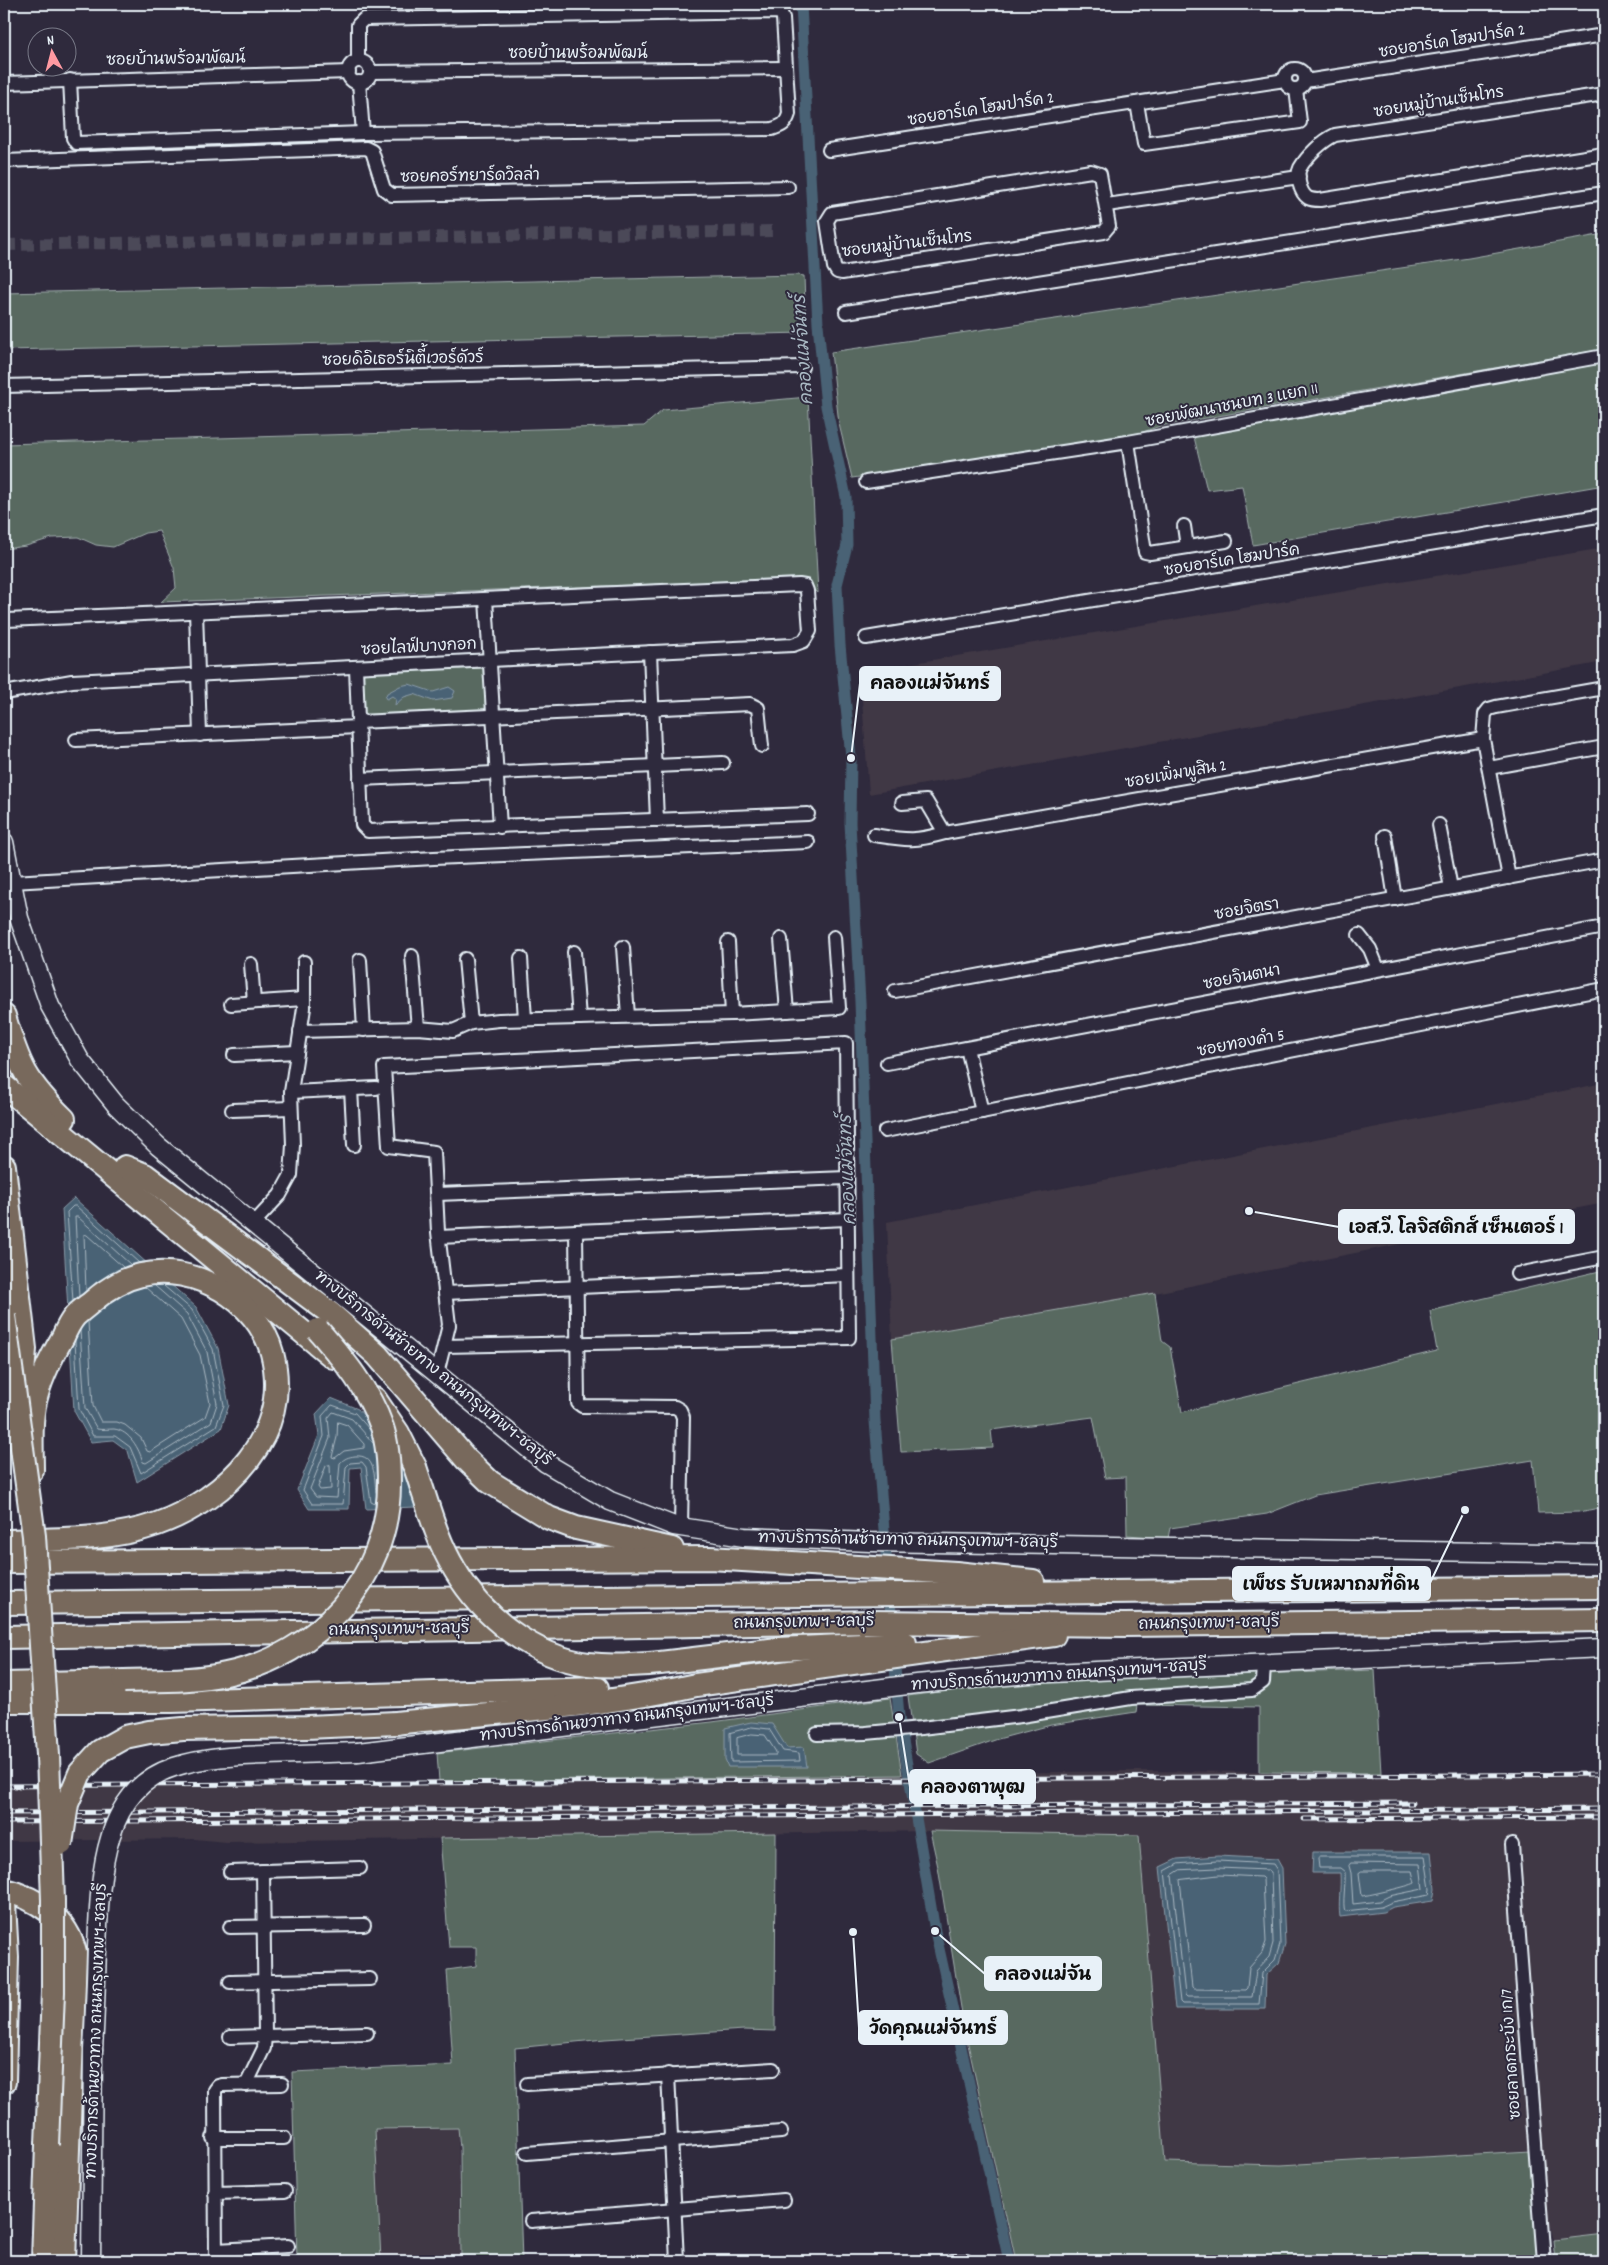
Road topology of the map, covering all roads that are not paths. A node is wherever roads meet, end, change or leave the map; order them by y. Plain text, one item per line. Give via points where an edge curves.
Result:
1 (1604, 35) edge
2 (358, 61) junction
3 (786, 68) junction
4 (349, 72) junction
5 (370, 72) junction
6 (70, 80) junction
7 (1285, 80) junction
8 (4, 82) edge
9 (358, 82) junction
10 (1301, 85) junction
11 (1604, 94) edge
12 (1137, 103) junction
13 (363, 133) junction
14 (829, 150) dead end
15 (1604, 154) edge
16 (4, 161) edge
17 (1299, 177) junction
18 (788, 188) dead end
19 (1604, 193) edge
20 (1107, 206) junction
21 (846, 312) dead end
22 (1604, 356) edge
23 (802, 367) dead end
24 (4, 386) edge
25 (1128, 442) junction
26 (866, 482) dead end
27 (1604, 515) edge
28 (1184, 526) dead end
29 (1226, 541) dead end
30 (1187, 547) junction
31 (486, 598) junction
32 (196, 611) junction
33 (7, 620) dead end
34 (866, 638) dead end
35 (650, 652) junction
36 (490, 660) junction
37 (356, 667) junction
38 (197, 676) junction
39 (1604, 688) edge
40 (4, 694) edge
41 (652, 710) junction
42 (493, 717) junction
43 (358, 724) junction
44 (200, 735) junction
45 (1483, 739) junction
46 (76, 740) dead end
47 (762, 746) dead end
48 (1604, 747) edge
49 (723, 764) dead end
50 (654, 766) junction
51 (1489, 768) junction
52 (496, 773) junction
53 (360, 778) junction
54 (902, 803) dead end
55 (808, 814) dead end
56 (657, 820) junction
57 (1439, 825) dead end
58 (500, 827) junction
59 (945, 833) junction
60 (874, 835) dead end
61 (1385, 836) dead end
62 (4, 842) edge
63 (808, 842) dead end
64 (1604, 860) edge
65 (1509, 878) junction
66 (12, 882) junction
67 (1451, 888) junction
68 (1395, 899) junction
69 (1604, 927) edge
70 (1359, 935) dead end
71 (834, 937) dead end
72 (781, 938) dead end
73 (728, 942) dead end
74 (623, 948) dead end
75 (574, 952) dead end
76 (412, 956) dead end
77 (521, 958) dead end
78 (465, 959) dead end
79 (360, 960) dead end
80 (304, 962) dead end
81 (251, 964) dead end
82 (1378, 969) junction
83 (1604, 989) edge
84 (895, 991) dead end
85 (304, 999) junction
86 (254, 1002) junction
87 (231, 1004) dead end
88 (787, 1011) junction
89 (732, 1014) junction
90 (4, 1016) edge
91 (628, 1016) junction
92 (579, 1018) junction
93 (525, 1019) junction
94 (472, 1023) junction
95 (418, 1028) junction
96 (364, 1030) junction
97 (300, 1031) junction
98 (967, 1048) junction
99 (297, 1052) junction
100 (234, 1056) dead end
101 (887, 1063) dead end
102 (4, 1086) edge
103 (376, 1088) dead end
104 (350, 1089) junction
105 (291, 1092) junction
106 (292, 1108) junction
107 (232, 1110) dead end
108 (982, 1112) junction
109 (885, 1131) dead end
110 (354, 1144) dead end
111 (4, 1166) edge
112 (125, 1168) junction
113 (847, 1178) junction
114 (437, 1194) junction
115 (848, 1219) junction
116 (253, 1224) junction
117 (576, 1231) junction
118 (439, 1237) junction
119 (1604, 1257) edge
120 (1517, 1274) dead end
121 (848, 1275) junction
122 (576, 1287) junction
123 (446, 1293) junction
124 (4, 1316) edge
125 (577, 1344) junction
126 (444, 1346) junction
127 (437, 1374) junction
128 (4, 1422) edge
129 (681, 1527) junction
130 (34, 1536) junction
131 (4, 1540) edge
132 (1604, 1554) edge
133 (710, 1558) junction
134 (4, 1562) edge
135 (1604, 1587) edge
136 (1131, 1592) junction
137 (4, 1603) edge
138 (1604, 1620) edge
139 (1124, 1625) junction
140 (4, 1637) edge
141 (913, 1640) junction
142 (1604, 1648) edge
143 (873, 1653) junction
144 (1264, 1664) junction
145 (4, 1684) edge
146 (696, 1685) junction
147 (4, 1701) edge
148 (817, 1734) dead end
149 (1512, 1845) dead end
150 (360, 1868) dead end
151 (263, 1871) junction
152 (230, 1872) dead end
153 (4, 1890) edge
154 (53, 1900) junction
155 (4, 1904) edge
156 (364, 1924) dead end
157 (263, 1926) junction
158 (230, 1927) dead end
159 (370, 1979) dead end
160 (264, 1981) junction
161 (230, 1982) dead end
162 (367, 2034) dead end
163 (265, 2035) junction
164 (230, 2037) dead end
165 (773, 2069) dead end
166 (668, 2074) junction
167 (4, 2082) edge
168 (246, 2084) junction
169 (282, 2084) dead end
170 (527, 2084) dead end
171 (782, 2132) dead end
172 (213, 2138) junction
173 (284, 2138) dead end
174 (673, 2140) junction
175 (527, 2153) dead end
176 (285, 2191) dead end
177 (215, 2192) junction
178 (784, 2200) dead end
179 (675, 2209) junction
180 (531, 2221) dead end
181 (288, 2246) dead end
182 (216, 2256) edge
183 (43, 2261) edge
184 (64, 2261) edge
185 (91, 2261) edge
186 (677, 2261) edge
187 (952, 2261) edge
188 (966, 2261) edge
189 (1544, 2261) edge

1 - 10 street, ซอยอาร์เค โฮมปาร์ค 2
2 - 3 street via 358,25 364,19 771,12 781,13 783,18
2 - 4 street via 352,63
2 - 5 street via 365,62
3 - 5 street, ซอยบ้านพร้อมพัฒน์
3 - 13 street via 789,114 787,121 772,129
4 - 6 street, ซอยบ้านพร้อมพัฒน์
4 - 9 street via 351,78
5 - 9 street via 365,81
6 - 8 street, ซอยบ้านพร้อมพัฒน์
6 - 13 street via 72,138 76,143
7 - 10 street via 1288,86
7 - 10 street, ซอยอาร์เค โฮมปาร์ค 2 via 1289,71 1295,70 1304,74
7 - 12 street, ซอยอาร์เค โฮมปาร์ค 2
9 - 13 street
10 - 12 street via 1300,122 1144,144
11 - 17 street, ซอยหมู่บ้านเซ็นโทร via 1335,135 1322,144 1300,169
12 - 14 street, ซอยอาร์เค โฮมปาร์ค 2
15 - 17 street via 1320,200 1305,195
16 - 18 street, ซอยคอร์ทยาร์ดวิลล่า via 366,148 372,150 384,189 392,195
17 - 20 street
19 - 21 street
20 - 20 street, ซอยหมู่บ้านเซ็นโทร via 1100,174 1092,171 832,213 827,221 834,267 842,273 1104,232 1109,226
22 - 25 street, ซอยพัฒนาชนบท 3 แยก 11
23 - 24 street, ซอยดิอิเธอร์นิตี้เวอร์ดัวร์
25 - 26 street, ซอยพัฒนาชนบท 3 แยก 11
25 - 30 street via 1143,549 1146,553
27 - 34 street, ซอยอาร์เค โฮมปาร์ค
28 - 30 street
29 - 30 street
31 - 32 street
31 - 35 street, ซอยไลฟ์บางกอก via 805,586 810,631 807,638 793,645
31 - 36 street
32 - 33 street
32 - 38 street
35 - 36 street, ซอยไลฟ์บางกอก
35 - 41 street
36 - 37 street, ซอยไลฟ์บางกอก
36 - 42 street
37 - 38 street, ซอยไลฟ์บางกอก
37 - 43 street
38 - 40 street, ซอยไลฟ์บางกอก via 72,681
38 - 44 street
39 - 45 street via 1489,709 1484,714
41 - 42 street
41 - 47 street via 756,705
41 - 50 street
42 - 43 street
42 - 52 street
43 - 44 street
43 - 53 street
44 - 46 street
45 - 51 street
45 - 59 street, ซอยเพิ่มพูสิน 2
48 - 51 street
49 - 50 street
50 - 52 street
50 - 56 street
51 - 65 street
52 - 53 street
52 - 58 street
53 - 58 street via 362,825 368,831
54 - 59 street via 926,801
55 - 56 street
56 - 58 street
57 - 67 street
59 - 60 street, ซอยเพิ่มพูสิน 2 via 921,840
61 - 68 street
62 - 66 main road, ทางบริการด้านซ้ายทาง ถนนกรุงเทพฯ-ชลบุรี
63 - 66 street
64 - 65 street, ซอยจิตรา
65 - 67 street, ซอยจิตรา
66 - 116 main road, ทางบริการด้านซ้ายทาง ถนนกรุงเทพฯ-ชลบุรี via 19,918 50,1006 80,1060 116,1105 158,1146
67 - 68 street, ซอยจิตรา
68 - 84 street, ซอยจิตรา
69 - 82 street, ซอยจินตนา
70 - 82 street via 1370,949
71 - 88 street via 839,1008
72 - 88 street
73 - 89 street
74 - 91 street
75 - 92 street
76 - 95 street
77 - 93 street
78 - 94 street
79 - 96 street
80 - 85 street
81 - 86 street
82 - 98 street, ซอยจินตนา
83 - 108 street, ซอยทองคำ 5
85 - 86 street
85 - 97 street
86 - 87 street
88 - 89 street
89 - 91 street
90 - 112 highway via 17,1059 29,1081 67,1122
91 - 92 street
92 - 93 street
93 - 94 street
94 - 95 street via 453,1031
95 - 96 street
96 - 97 street
97 - 99 street
98 - 101 street, ซอยจินตนา
98 - 108 street
99 - 100 street
99 - 105 street
102 - 143 highway, bridge via 335,1358 372,1394 407,1449 454,1569 468,1590 500,1623 535,1647 568,1660 604,1666 778,1649
103 - 104 street
104 - 105 street
104 - 110 street
105 - 106 street
106 - 107 street
106 - 116 street via 291,1175 280,1195
108 - 109 street, ซอยทองคำ 5
111 - 128 highway via 25,1349 22,1385
112 - 133 highway via 145,1175 330,1313 377,1355 466,1459 490,1482 549,1518 576,1528
112 - 145 highway, bridge via 157,1200 273,1289 318,1330 351,1369 371,1400 383,1429 389,1464 389,1502 382,1536 369,1570 340,1611 300,1645 269,1659 226,1674 182,1679
113 - 114 street
113 - 114 street via 846,1043 384,1067 389,1146 434,1152
113 - 115 street
114 - 118 street
115 - 117 street
115 - 121 street
116 - 127 main road, ทางบริการด้านซ้ายทาง ถนนกรุงเทพฯ-ชลบุรี
117 - 118 street
117 - 122 street
118 - 123 street
119 - 120 street
121 - 122 street
121 - 125 street via 849,1338
122 - 123 street
122 - 125 street
123 - 126 street via 449,1325
124 - 130 highway, bridge
125 - 126 street
125 - 129 street via 578,1403 582,1406 676,1407 684,1417
126 - 127 street
127 - 129 main road, ทางบริการด้านซ้ายทาง ถนนกรุงเทพฯ-ชลบุรี via 546,1463 610,1501
129 - 132 main road, ทางบริการด้านซ้ายทาง ถนนกรุงเทพฯ-ชลบุรี via 744,1537 870,1542
130 - 131 highway, bridge via 34,1407 46,1366 74,1317 109,1287 140,1275 186,1275 231,1295 264,1333 272,1353 276,1393 266,1432 241,1470 207,1500 156,1524 83,1539
130 - 154 highway, bridge via 48,1756
133 - 134 highway
133 - 136 highway via 908,1570
135 - 136 highway, ถนนกรุงเทพฯ-ชลบุรี
136 - 137 highway, ถนนกรุงเทพฯ-ชลบุรี
138 - 139 highway, ถนนกรุงเทพฯ-ชลบุรี
139 - 141 highway, ถนนกรุงเทพฯ-ชลบุรี
139 - 141 highway via 994,1644
140 - 141 highway, ถนนกรุงเทพฯ-ชลบุรี via 873,1622
141 - 143 highway
142 - 144 main road, ทางบริการด้านขวาทาง ถนนกรุงเทพฯ-ชลบุรี
143 - 146 highway
144 - 148 street via 1263,1682 1252,1690 1131,1698 921,1728
144 - 185 main road, ทางบริการด้านขวาทาง ถนนกรุงเทพฯ-ชลบุรี, bridge via 1030,1674 916,1684 358,1752 212,1757 173,1767 146,1780 132,1794 115,1822 99,1894 93,2050
146 - 147 highway via 172,1700
146 - 154 highway, bridge via 594,1702 396,1723 183,1729 125,1737 100,1751 80,1772 67,1804
149 - 189 street, ซอยลาดกระบัง 1ก/7
150 - 151 street
151 - 152 street
151 - 157 street
153 - 184 highway via 42,1905 72,1939
154 - 183 highway, bridge via 53,1992
155 - 167 highway via 7,1957
156 - 157 street
157 - 158 street
157 - 160 street
159 - 160 street
160 - 161 street
160 - 163 street
162 - 163 street
163 - 164 street
163 - 168 street via 260,2058
165 - 166 street
166 - 170 street
166 - 174 street
168 - 169 street
168 - 172 street via 216,2088
171 - 174 street
172 - 173 street
172 - 177 street
174 - 175 street
174 - 179 street
176 - 177 street
177 - 182 street
178 - 179 street
179 - 180 street
179 - 186 street
181 - 182 street
187 - 188 street

